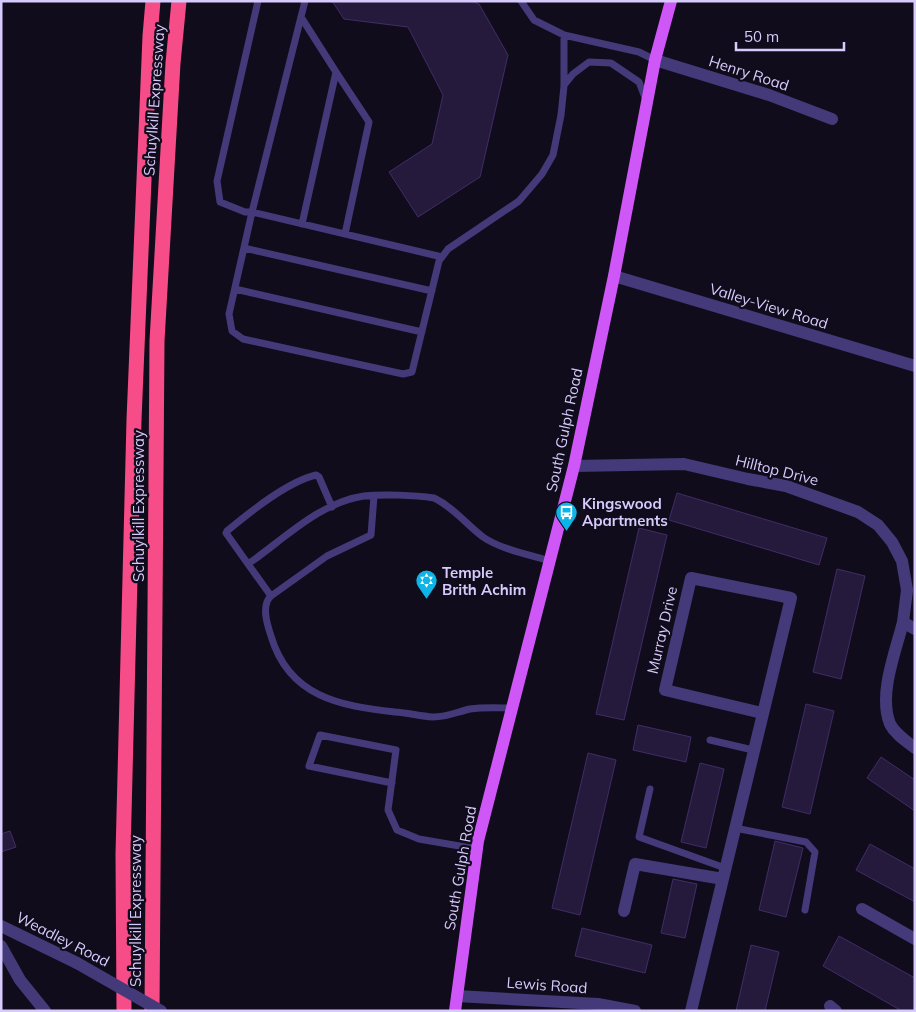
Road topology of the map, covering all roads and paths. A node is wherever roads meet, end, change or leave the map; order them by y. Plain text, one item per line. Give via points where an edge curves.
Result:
1 (153, 1) edge
2 (178, 1) edge
3 (258, 1) edge
4 (305, 1) edge
5 (521, 1) edge
6 (671, 1) edge
7 (301, 17) junction
8 (564, 35) junction
9 (655, 60) junction
10 (336, 72) junction
11 (564, 86) junction
12 (647, 104) junction
13 (832, 120) dead end
14 (252, 212) junction
15 (302, 224) junction
16 (345, 234) junction
17 (244, 248) junction
18 (442, 257) junction
19 (614, 276) junction
20 (235, 289) junction
21 (432, 291) junction
22 (422, 332) junction
23 (915, 366) edge
24 (574, 466) junction
25 (374, 496) junction
26 (332, 507) junction
27 (550, 561) junction
28 (248, 564) junction
29 (271, 596) junction
30 (903, 622) junction
31 (915, 629) edge
32 (512, 708) junction
33 (762, 713) junction
34 (710, 740) dead end
35 (915, 748) edge
36 (753, 750) junction
37 (392, 783) junction
38 (650, 789) dead end
39 (735, 828) junction
40 (477, 849) junction
41 (724, 873) junction
42 (862, 909) dead end
43 (805, 910) dead end
44 (624, 911) dead end
45 (1, 926) edge
46 (915, 939) edge
47 (1, 946) edge
48 (456, 996) junction
49 (45, 1011) edge
50 (124, 1011) edge
51 (152, 1011) edge
52 (161, 1011) edge
53 (455, 1011) edge
54 (635, 1011) edge
55 (691, 1011) edge

1 - 50 highway, Schuylkill Expressway via 134,420 123,854
2 - 51 highway, Schuylkill Expressway via 156,341
3 - 14 lane via 217,181 220,202
4 - 7 lane
5 - 8 lane via 534,20
6 - 9 main road, South Gulph Road
7 - 10 lane
7 - 14 lane
8 - 9 lane via 639,52
8 - 11 lane
9 - 12 main road, South Gulph Road
9 - 13 street, Henry Road via 769,95
10 - 15 lane
10 - 16 lane via 370,122
11 - 12 lane via 572,74 589,62 611,64 639,82
11 - 18 lane via 553,155 542,174 519,201 448,249
12 - 19 main road, South Gulph Road
14 - 15 lane
14 - 17 lane
15 - 16 lane
16 - 18 lane
17 - 20 lane
17 - 21 lane
18 - 21 lane
19 - 23 street, Valley-View Road
19 - 24 main road, South Gulph Road
20 - 22 lane
20 - 22 lane via 229,314 232,330 243,339 403,374 412,372
21 - 22 lane
24 - 27 main road, South Gulph Road
24 - 30 street, Hilltop Drive via 684,464 786,486 858,512 878,525 902,561 906,590
25 - 26 lane via 347,500
25 - 27 lane via 434,498 484,538
25 - 29 lane via 371,535 328,556
26 - 28 lane
26 - 28 lane via 319,476 285,489 258,507 227,531 226,536
27 - 32 main road, South Gulph Road
28 - 29 lane
29 - 32 lane via 265,609 278,654 300,683 330,700 433,717 451,716 470,709
30 - 31 street
30 - 35 street, Hilltop Drive via 886,695 887,709 891,725
32 - 40 main road, South Gulph Road
33 - 33 street, Murray Drive via 791,598 691,578 665,690
33 - 36 street, Murray Drive
34 - 36 lane
36 - 39 street, Murray Drive
37 - 37 lane via 396,750 320,735 309,766
37 - 40 lane via 388,810 397,830
38 - 41 lane via 640,837
39 - 41 street, Murray Drive
39 - 43 lane via 806,842 815,852
40 - 48 main road, South Gulph Road
41 - 44 street via 635,864
41 - 55 street, Murray Drive
42 - 46 street
45 - 52 street, Weadley Road, bridge via 77,963
47 - 49 street via 20,980
48 - 53 main road, South Gulph Road
48 - 54 street, Lewis Road via 598,1004

